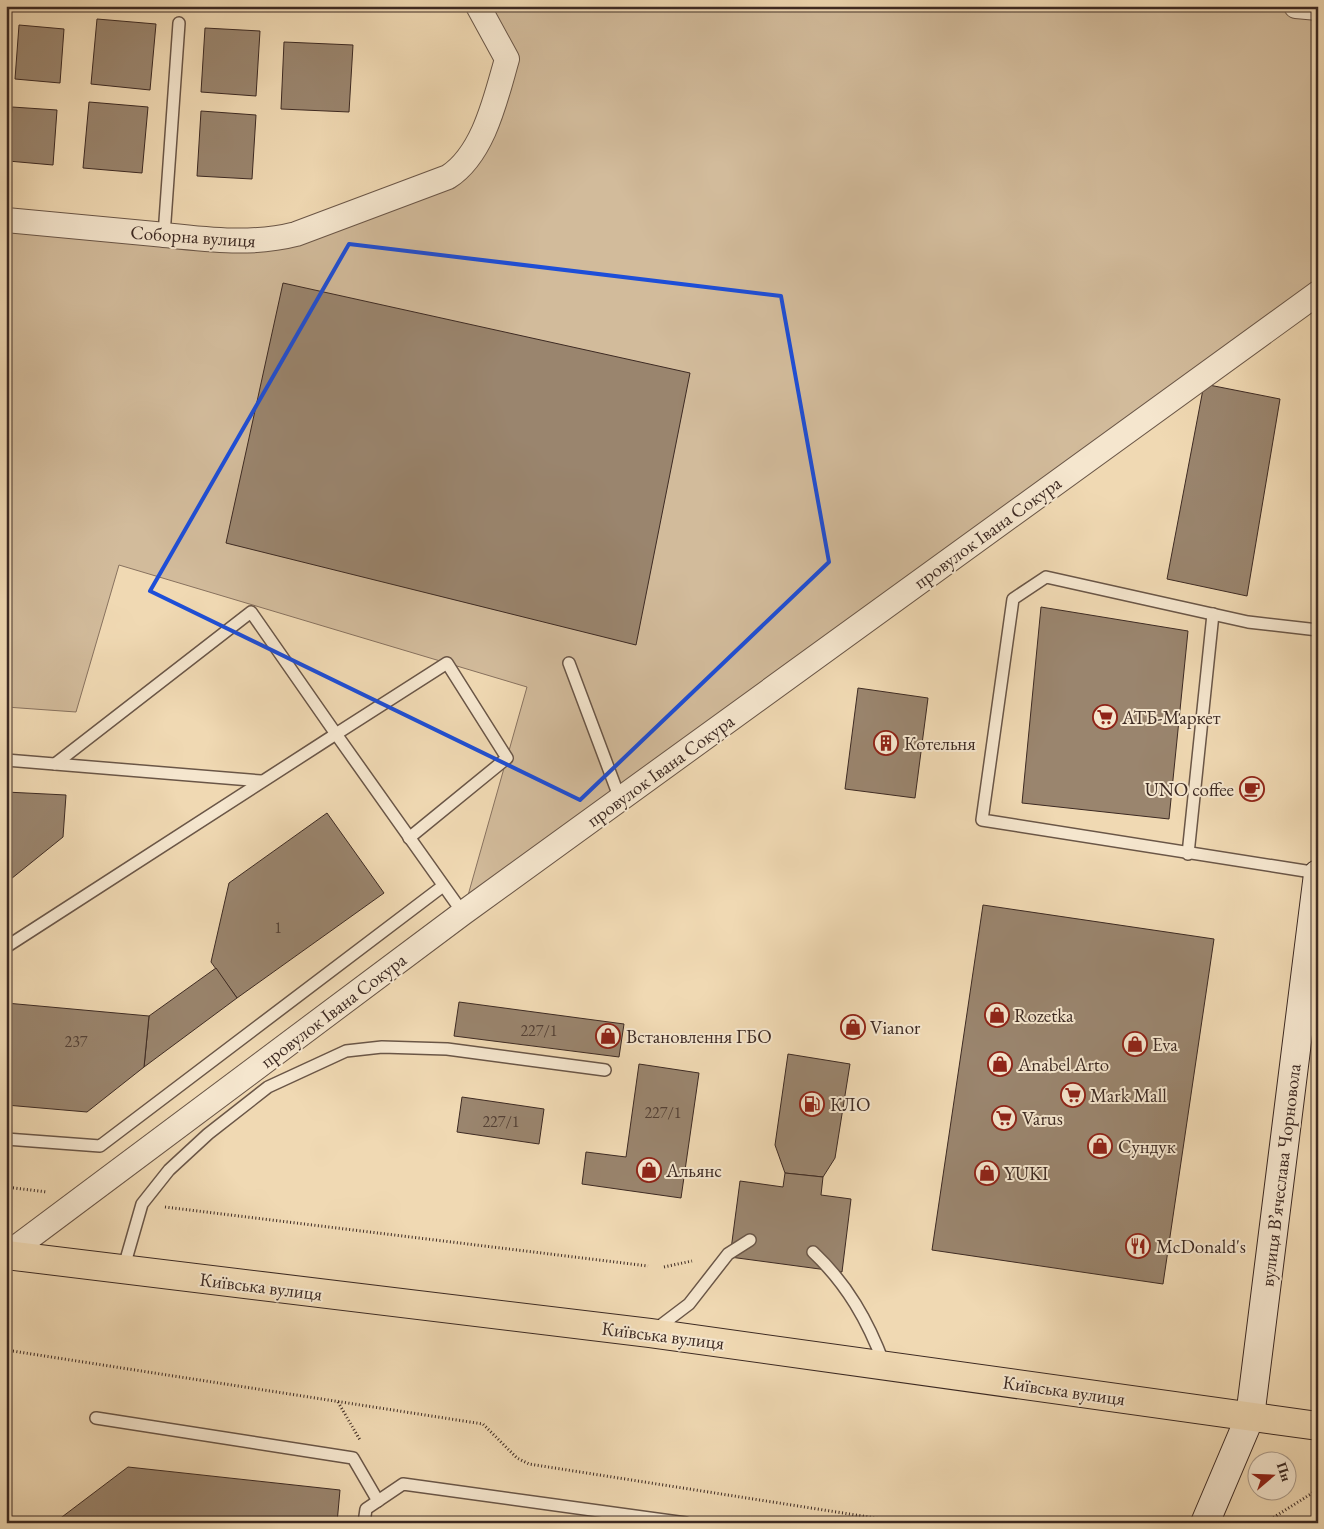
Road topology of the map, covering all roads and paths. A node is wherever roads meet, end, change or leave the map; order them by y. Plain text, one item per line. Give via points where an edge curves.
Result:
1 (478, 6) edge
2 (1296, 6) edge
3 (1318, 8) edge
4 (179, 22) dead end
5 (6, 220) edge
6 (164, 235) junction
7 (1318, 293) edge
8 (1213, 614) junction
9 (1318, 630) edge
10 (569, 663) dead end
11 (336, 734) junction
12 (6, 760) edge
13 (55, 764) junction
14 (261, 781) junction
15 (620, 799) junction
16 (409, 838) junction
17 (1188, 854) junction
18 (1318, 873) edge
19 (443, 886) junction
20 (463, 913) junction
21 (6, 947) edge
22 (605, 1070) dead end
23 (6, 1139) edge
24 (6, 1187) edge
25 (84, 1197) junction
26 (142, 1204) junction
27 (750, 1240) dead end
28 (813, 1252) dead end
29 (6, 1255) edge
30 (692, 1261) dead end
31 (648, 1266) dead end
32 (664, 1267) dead end
33 (123, 1270) junction
34 (650, 1333) junction
35 (6, 1350) edge
36 (884, 1364) junction
37 (1250, 1417) junction
38 (96, 1418) dead end
39 (1318, 1426) edge
40 (1314, 1492) dead end
41 (378, 1501) junction
42 (364, 1523) edge
43 (686, 1523) edge
44 (907, 1523) edge
45 (1205, 1523) edge
46 (1270, 1523) edge

1 - 6 street, Соборна вулиця via 507,58 489,120 462,167 448,177 274,240
2 - 3 street
4 - 6 lane
5 - 6 street, Соборна вулиця
7 - 15 street, провулок Івана Сокура
8 - 9 lane via 1248,622
8 - 17 lane
8 - 17 lane via 1046,577 1013,598 982,820
10 - 15 lane
11 - 13 lane via 251,612
11 - 14 lane
11 - 16 lane
11 - 16 lane via 447,663 507,758
12 - 13 lane
13 - 14 lane
14 - 21 lane
15 - 20 street, провулок Івана Сокура
16 - 19 lane
17 - 18 lane
18 - 37 street, вулиця Вʼячеслава Чорновола
19 - 20 lane
19 - 23 lane via 100,1146
20 - 25 street, провулок Івана Сокура
22 - 26 lane via 448,1049 382,1047 346,1051 268,1087 208,1134 169,1170
24 - 25 path
25 - 29 street, провулок Івана Сокура
26 - 31 path
26 - 33 lane
27 - 34 lane via 728,1254 689,1304
28 - 36 lane via 847,1288 872,1331
29 - 33 main road, Київська вулиця
30 - 32 path
33 - 34 main road, Київська вулиця
34 - 36 main road, Київська вулиця
35 - 44 path via 483,1424 517,1458 529,1464
36 - 37 main road, Київська вулиця
37 - 39 main road, Київська вулиця
37 - 45 street, вулиця Вʼячеслава Чорновола
38 - 41 lane via 353,1458
40 - 46 path via 1271,1519
41 - 42 lane via 366,1509
41 - 43 lane via 403,1484

